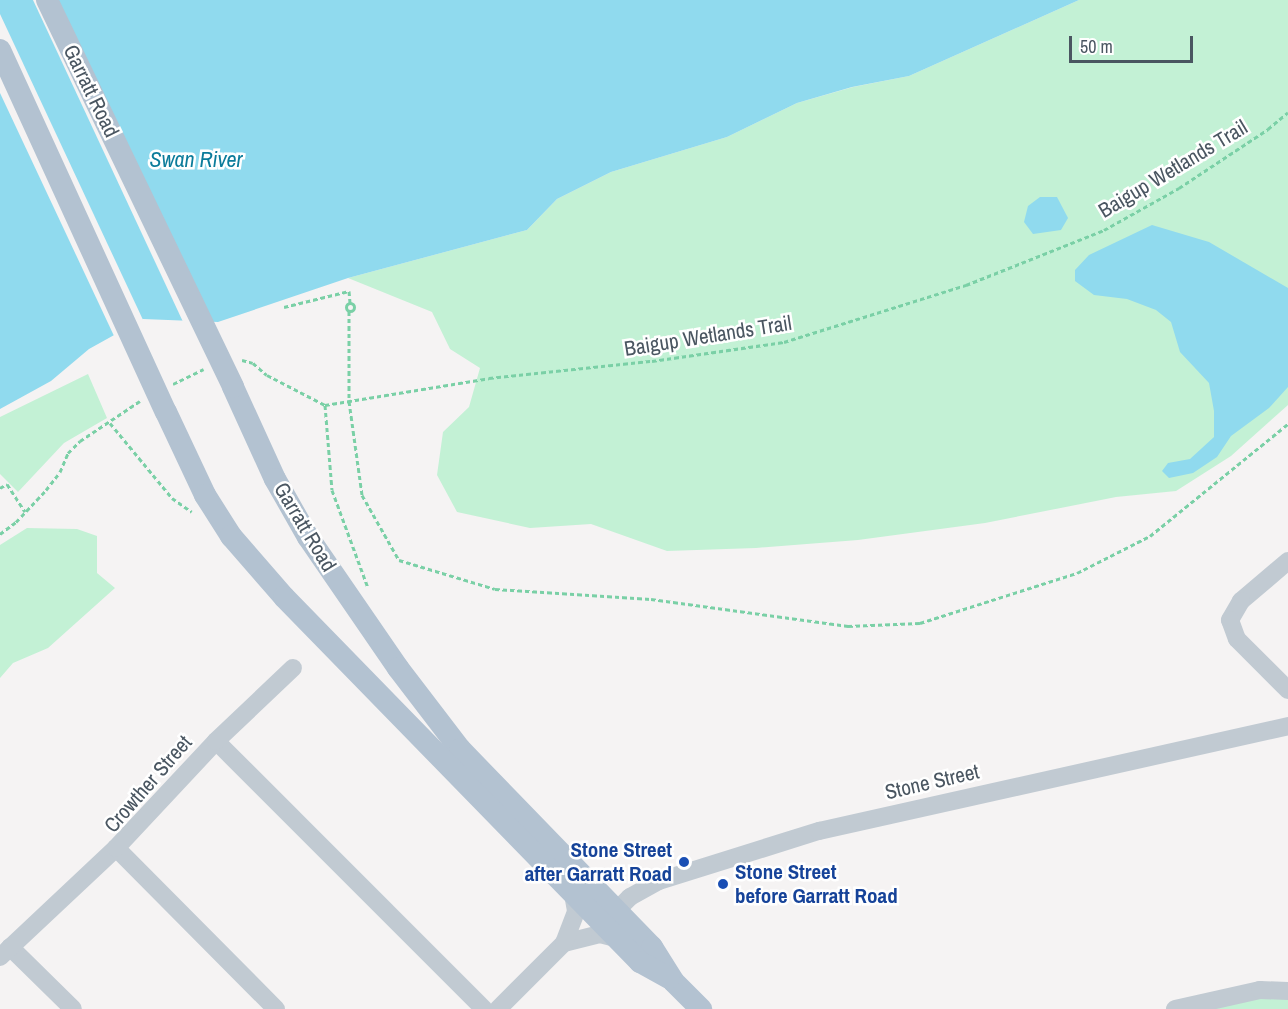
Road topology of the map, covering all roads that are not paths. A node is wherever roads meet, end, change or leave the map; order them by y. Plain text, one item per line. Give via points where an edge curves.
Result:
1 (47, 0) edge
2 (0, 50) edge
3 (1288, 561) edge
4 (294, 668) dead end
5 (1288, 690) edge
6 (1288, 726) edge
7 (216, 741) junction
8 (116, 848) junction
9 (573, 894) junction
10 (612, 925) junction
11 (564, 943) junction
12 (5, 952) edge
13 (1288, 991) edge
14 (73, 1009) edge
15 (276, 1009) edge
16 (484, 1009) edge
17 (498, 1009) edge
18 (701, 1009) edge
19 (1175, 1009) edge

1 - 10 main road, Garratt Road, bridge via 275,479 308,537 380,643 460,749
2 - 9 main road, Garratt Road, bridge via 205,495 231,536 284,597
3 - 5 street via 1241,601 1230,620 1237,639
4 - 7 street, Crowther Street
6 - 10 street, Stone Street via 819,831 659,882 635,894
7 - 8 street, Crowther Street
7 - 16 street
8 - 12 street
8 - 15 street, Crowther Street
9 - 10 main road, Garratt Road
9 - 11 street via 576,911
10 - 11 street via 600,934
10 - 18 main road, Garratt Road via 652,947 673,981
11 - 17 street
12 - 14 street
13 - 19 street via 1260,990

